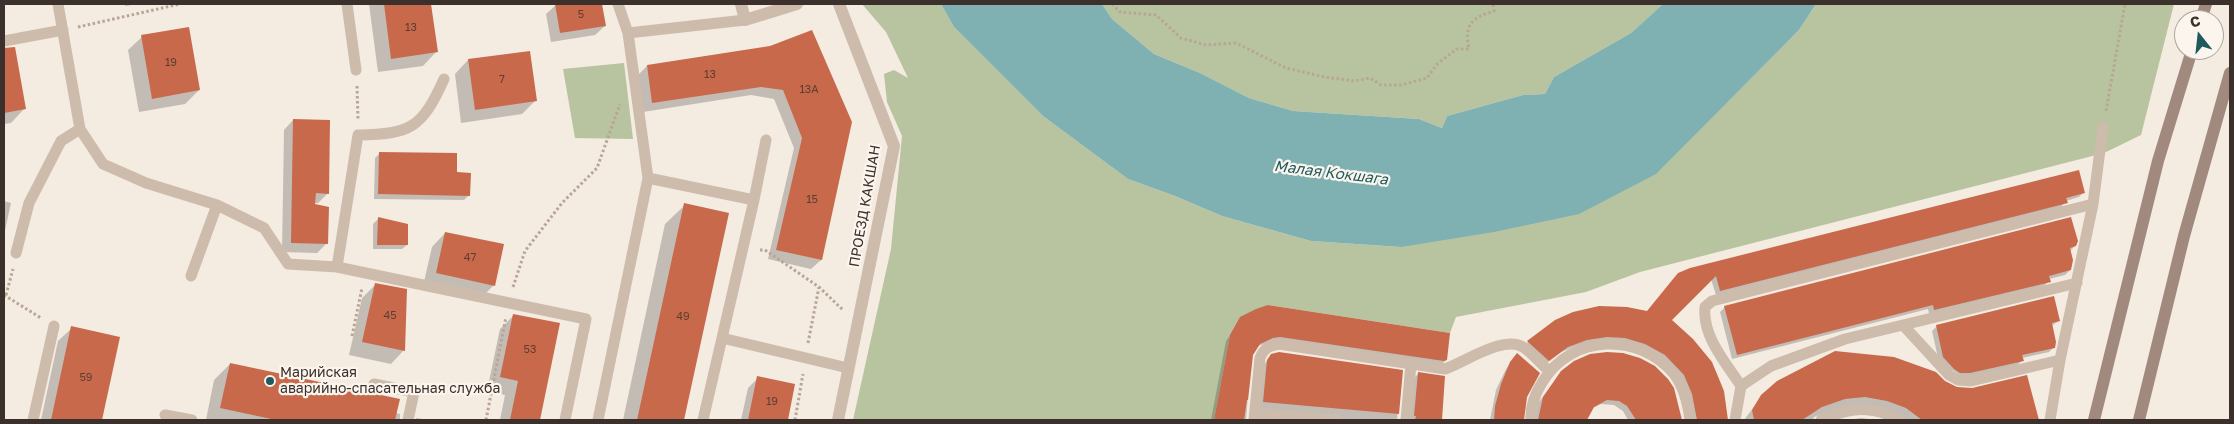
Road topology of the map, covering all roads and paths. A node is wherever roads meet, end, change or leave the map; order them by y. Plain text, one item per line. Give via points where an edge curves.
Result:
1 (58, 4) edge
2 (180, 4) edge
3 (347, 4) edge
4 (618, 4) edge
5 (741, 4) edge
6 (797, 4) edge
7 (839, 4) edge
8 (1112, 4) edge
9 (1493, 4) edge
10 (2126, 4) edge
11 (745, 20) junction
12 (63, 30) junction
13 (628, 33) junction
14 (4, 40) edge
15 (2189, 60) edge
16 (633, 68) junction
17 (356, 70) joint
18 (2230, 74) edge
19 (444, 79) dead end
20 (2103, 127) joint
21 (80, 129) junction
22 (358, 135) junction
23 (766, 140) dead end
24 (648, 178) junction
25 (754, 200) junction
26 (2092, 204) junction
27 (218, 205) junction
28 (742, 249) junction
29 (16, 253) joint
30 (337, 266) junction
31 (365, 272) junction
32 (191, 276) dead end
33 (2077, 283) junction
34 (5, 295) edge
35 (508, 303) junction
36 (857, 324) junction
37 (1903, 325) junction
38 (54, 326) joint
39 (352, 336) dead end
40 (722, 338) junction
41 (2060, 360) junction
42 (1411, 364) junction
43 (848, 368) junction
44 (1549, 371) junction
45 (374, 384) dead end
46 (1741, 386) junction
47 (165, 415) dead end
48 (1255, 417) edge
49 (33, 420) edge
50 (192, 420) edge
51 (408, 420) edge
52 (486, 420) edge
53 (568, 420) edge
54 (598, 420) edge
55 (702, 420) edge
56 (838, 420) edge
57 (1336, 420) edge
58 (1406, 420) edge
59 (1531, 420) edge
60 (1690, 420) edge
61 (1735, 420) edge
62 (1821, 420) edge
63 (1900, 420) edge
64 (2050, 420) edge
65 (2094, 420) edge
66 (2140, 420) edge

1 - 12 lane
2 - 12 path
3 - 17 lane
4 - 13 lane
5 - 11 street
6 - 11 street
7 - 36 street, ПРОЕЗД КАКШАН via 894,146
8 - 9 path via 1120,12 1156,15 1181,38 1206,45 1236,43 1286,68 1325,77 1354,81 1370,78 1381,84 1401,85 1427,78 1437,64 1457,49 1469,49 1466,33 1471,23 1480,15 1494,11
10 - 20 path
11 - 13 lane
12 - 14 lane
12 - 21 lane
13 - 16 lane
15 - 65 main road via 2155,170
16 - 24 lane
16 - 35 path via 597,168 562,203 525,251
17 - 22 path
18 - 66 main road via 2184,236
19 - 22 lane via 432,106 413,126 389,134
20 - 26 lane
21 - 27 lane via 103,164 146,183
21 - 29 lane via 61,141 29,203
22 - 30 lane
23 - 25 lane
24 - 25 lane
24 - 54 lane
25 - 28 lane
26 - 33 lane
26 - 46 lane via 1712,301 1704,307 1706,326 1713,344
27 - 30 lane via 264,228 288,264
27 - 32 lane
28 - 36 path via 765,250 819,287
28 - 40 lane
29 - 34 path
30 - 31 lane
31 - 35 lane
31 - 39 path
33 - 37 lane
33 - 41 lane
34 - 38 path
35 - 52 path
35 - 53 lane via 586,320
36 - 43 street, ПРОЕЗД КАКШАН
37 - 41 lane via 1949,375 1958,380 1971,381
37 - 46 lane via 1800,354 1771,366
38 - 49 lane
40 - 43 lane
40 - 55 lane
41 - 64 lane
42 - 44 lane via 1445,369 1500,344 1515,344 1522,346
42 - 48 lane via 1270,345 1260,358
42 - 58 lane
43 - 56 street, ПРОЕЗД КАКШАН
44 - 59 lane via 1536,392
44 - 60 lane via 1567,356 1589,346 1613,343 1636,347 1657,358 1674,375 1686,396
45 - 51 lane via 414,392
46 - 61 lane
47 - 50 lane
48 - 57 lane
62 - 63 lane via 1840,412 1863,409 1887,413

